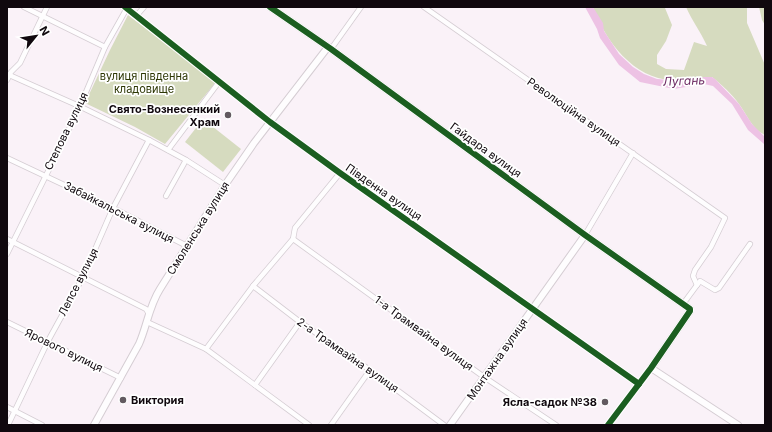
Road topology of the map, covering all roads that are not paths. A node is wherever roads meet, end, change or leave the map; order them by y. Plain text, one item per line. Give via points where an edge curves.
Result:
1 (24, 7) edge
2 (47, 7) edge
3 (144, 7) edge
4 (270, 7) edge
5 (361, 7) edge
6 (424, 7) edge
7 (126, 8) edge
8 (137, 15) junction
9 (43, 16) junction
10 (105, 47) junction
11 (330, 48) junction
12 (8, 76) edge
13 (219, 82) junction
14 (79, 106) junction
15 (270, 122) junction
16 (149, 140) junction
17 (168, 150) junction
18 (633, 153) junction
19 (7, 158) edge
20 (186, 160) junction
21 (340, 173) junction
22 (45, 175) junction
23 (225, 186) junction
24 (166, 196) dead end
25 (114, 208) junction
26 (585, 235) junction
27 (7, 239) edge
28 (293, 239) junction
29 (13, 242) junction
30 (750, 244) dead end
31 (187, 246) junction
32 (7, 254) edge
33 (83, 277) junction
34 (697, 285) junction
35 (253, 286) junction
36 (683, 304) junction
37 (532, 309) junction
38 (149, 314) junction
39 (7, 322) edge
40 (147, 322) junction
41 (300, 322) junction
42 (48, 342) junction
43 (206, 349) junction
44 (651, 368) junction
45 (370, 370) junction
46 (484, 377) junction
47 (121, 378) junction
48 (639, 384) junction
49 (255, 385) junction
50 (7, 407) edge
51 (14, 411) junction
52 (610, 424) edge
53 (8, 425) edge
54 (42, 425) edge
55 (94, 425) edge
56 (308, 425) edge
57 (331, 425) edge
58 (444, 425) edge
59 (450, 425) edge
60 (556, 425) edge
61 (738, 425) edge

1 - 9 street
2 - 9 street
3 - 8 street
4 - 11 street, Гайдара вулиця
5 - 11 street
6 - 18 street, Революційна вулиця
7 - 8 street, Південна вулиця
7 - 10 street, Степова вулиця
8 - 13 street, Південна вулиця
9 - 10 street
9 - 12 street via 20,63
10 - 14 street, Степова вулиця
11 - 15 street, Смоленська вулиця
11 - 26 street, Гайдара вулиця
12 - 14 street
13 - 15 street, Південна вулиця
13 - 17 street
14 - 16 street
14 - 22 street, Степова вулиця
15 - 21 street, Південна вулиця
15 - 23 street, Смоленська вулиця
16 - 17 street
16 - 25 street, Лепсе вулиця
17 - 20 street
18 - 26 street
18 - 34 street, Революційна вулиця via 725,218 711,247 695,270 693,276
19 - 22 street, Забайкальська вулиця
20 - 23 street
20 - 24 street
21 - 28 street via 295,228
21 - 37 street, Південна вулиця
22 - 25 street, Забайкальська вулиця
22 - 29 street, Степова вулиця
23 - 31 street, Смоленська вулиця
25 - 31 street, Забайкальська вулиця
25 - 33 street, Лепсе вулиця
26 - 36 street, Гайдара вулиця
26 - 37 street, Монтажна вулиця
27 - 29 street
28 - 35 street
28 - 46 street, 1-а Трамвайна вулиця
29 - 32 street, Степова вулиця
29 - 33 street
30 - 34 street via 719,288 715,290 700,281
31 - 38 street, Смоленська вулиця via 155,296
33 - 38 street via 146,309
33 - 42 street, Лепсе вулиця
34 - 36 street
35 - 41 street, 2-а Трамвайна вулиця
35 - 43 street
36 - 44 street, Гайдара вулиця via 690,311
37 - 46 street, Монтажна вулиця
37 - 48 street, Південна вулиця
38 - 40 street, Смоленська вулиця
39 - 42 street, Ярового вулиця
40 - 43 street
40 - 47 street, Смоленська вулиця via 139,344
41 - 45 street, 2-а Трамвайна вулиця
41 - 49 street
42 - 47 street, Ярового вулиця
42 - 51 street, Лепсе вулиця
43 - 49 street
44 - 48 street
44 - 61 street
45 - 57 street
45 - 58 street, 2-а Трамвайна вулиця
46 - 59 street, Монтажна вулиця
46 - 60 street, 1-а Трамвайна вулиця
47 - 55 street, Смоленська вулиця
48 - 52 street
49 - 56 street
50 - 51 street
51 - 53 street, Лепсе вулиця
51 - 54 street

